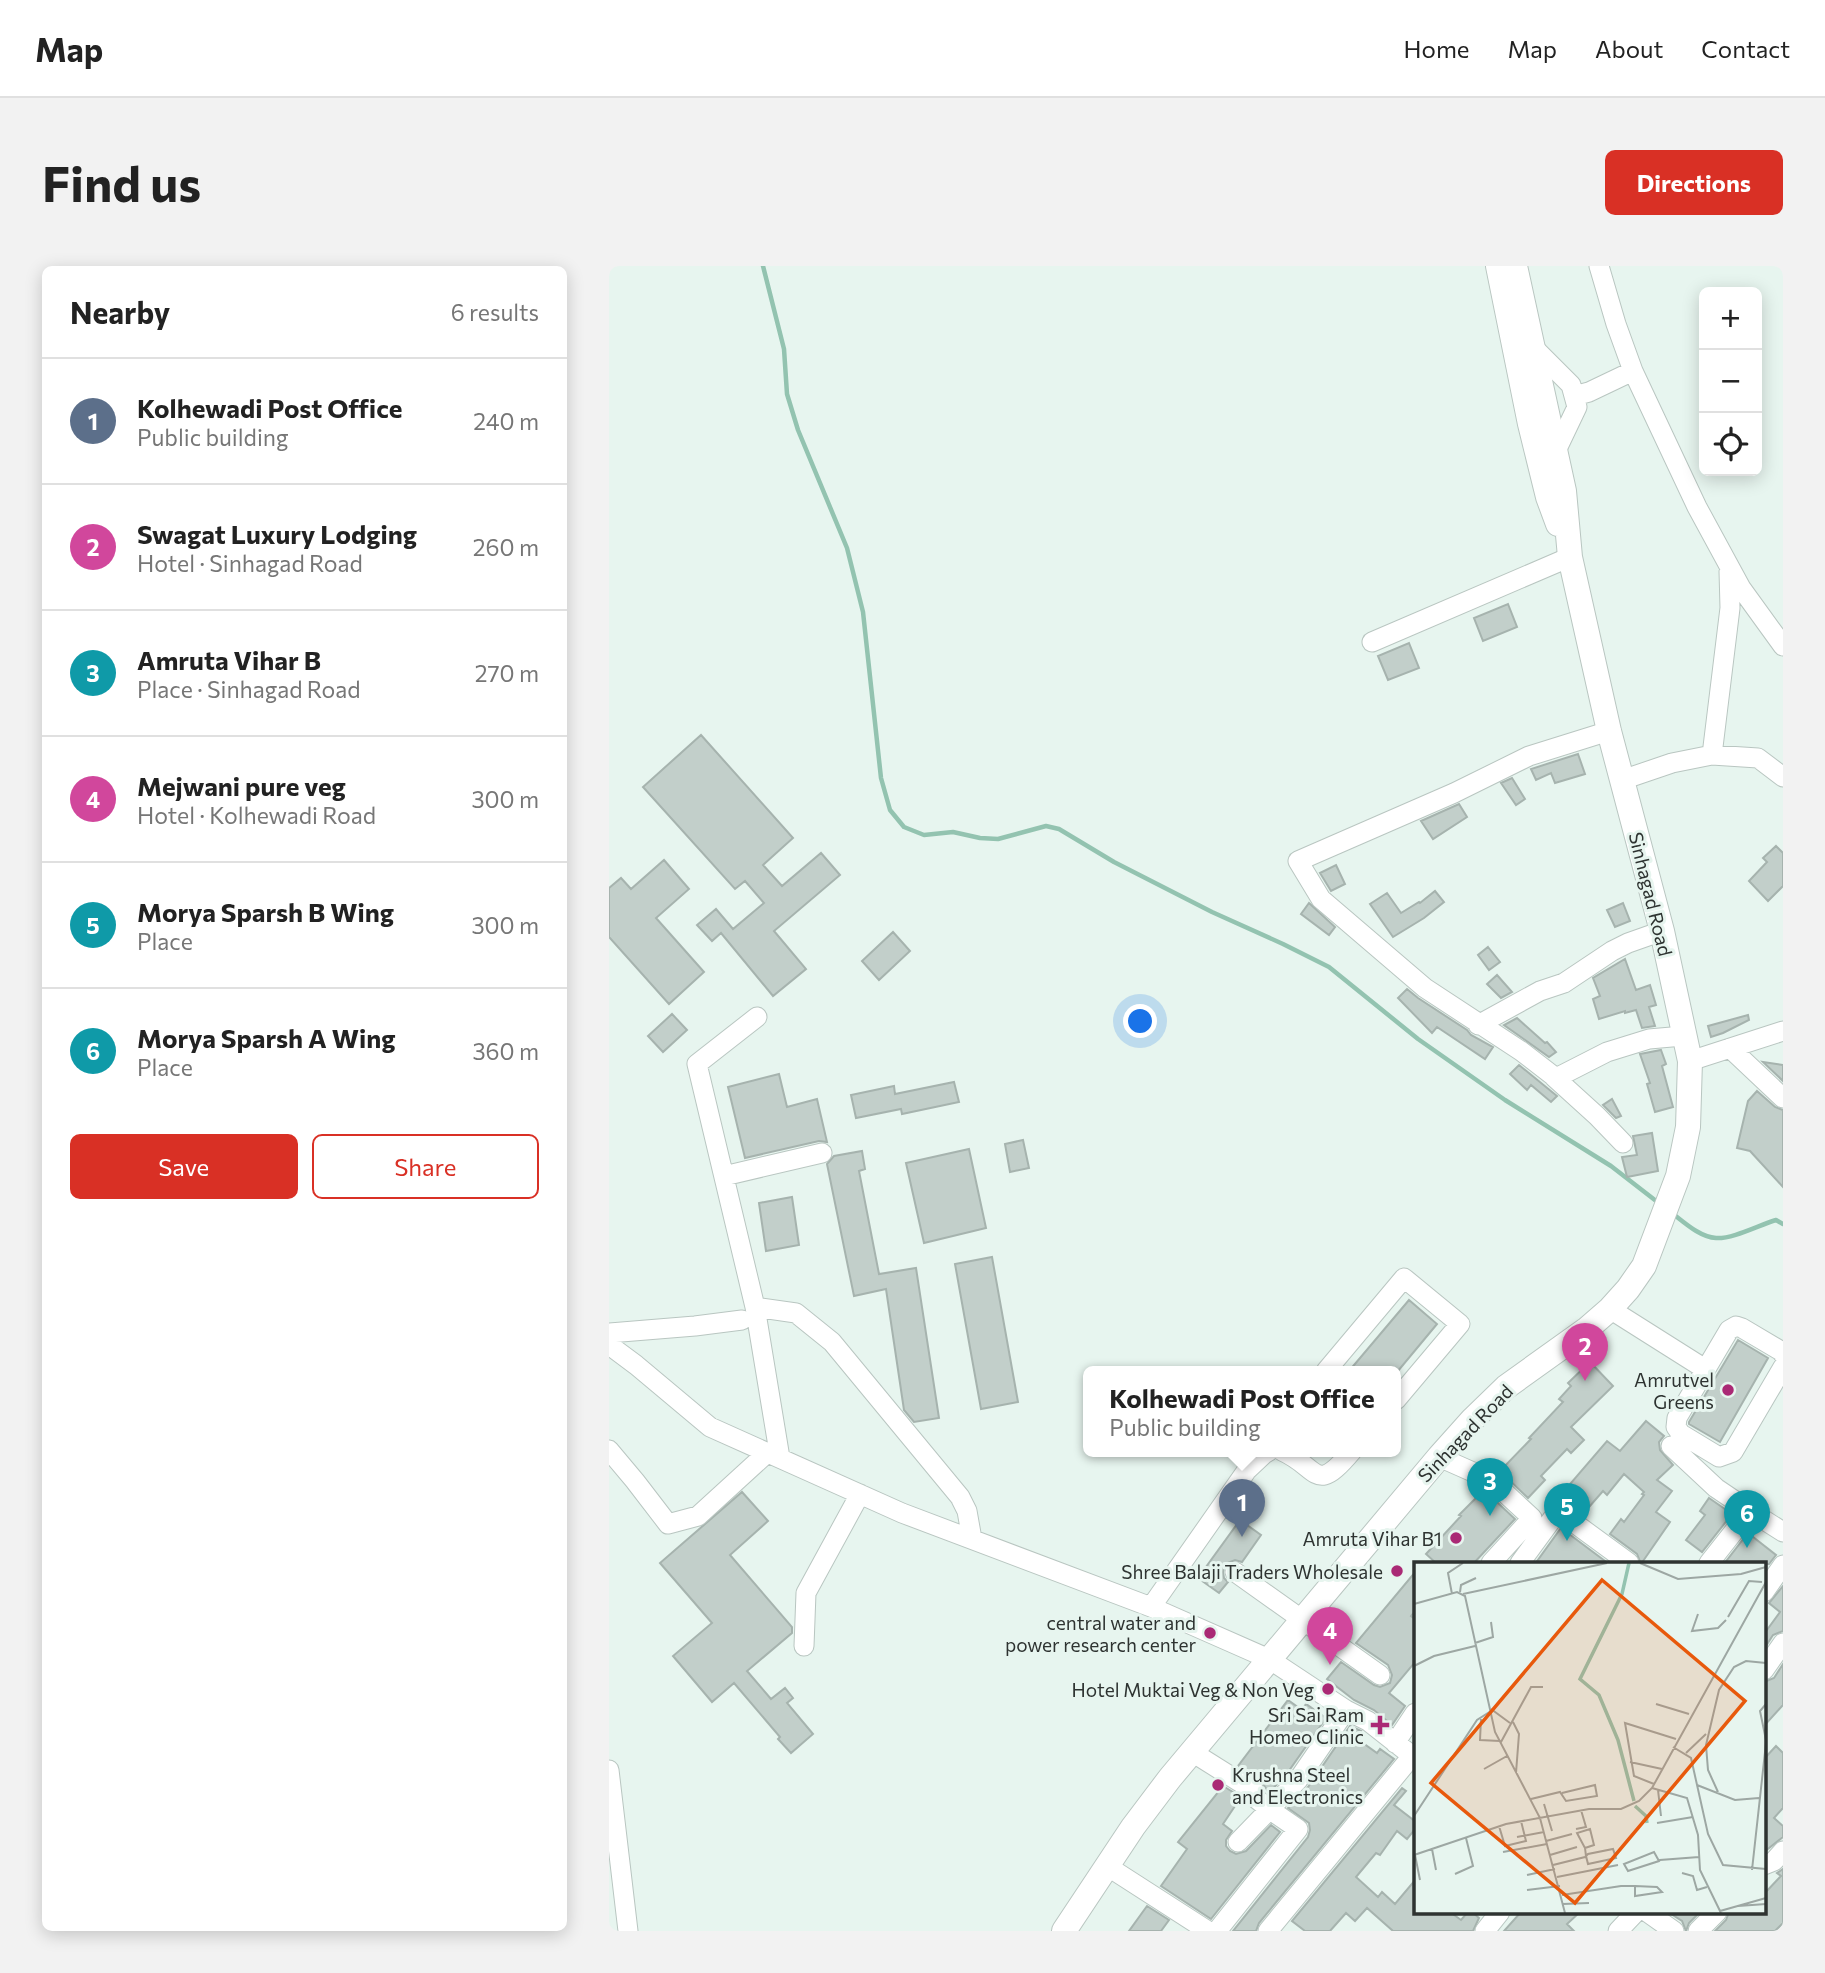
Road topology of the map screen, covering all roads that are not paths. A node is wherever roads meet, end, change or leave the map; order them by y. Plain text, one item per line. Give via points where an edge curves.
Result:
1 (1497, 266) edge
2 (1515, 266) edge
3 (1598, 266) edge
4 (1535, 349) junction
5 (1633, 371) junction
6 (1574, 397) junction
7 (1556, 451) junction
8 (1570, 557) junction
9 (1729, 566) junction
10 (1753, 606) junction
11 (1730, 608) junction
12 (1372, 642) dead end
13 (1783, 646) edge
14 (1609, 732) junction
15 (1712, 755) junction
16 (1783, 777) edge
17 (1622, 780) junction
18 (1662, 931) junction
19 (757, 1017) dead end
20 (1478, 1025) junction
21 (1783, 1031) edge
22 (1683, 1036) junction
23 (1730, 1048) junction
24 (1690, 1061) junction
25 (1554, 1077) junction
26 (1783, 1098) edge
27 (1622, 1143) dead end
28 (822, 1153) dead end
29 (724, 1176) junction
30 (1610, 1309) junction
31 (748, 1314) junction
32 (609, 1333) edge
33 (609, 1345) edge
34 (1783, 1354) edge
35 (1330, 1366) edge
36 (1783, 1367) edge
37 (1705, 1370) junction
38 (1401, 1394) edge
39 (1671, 1446) dead end
40 (609, 1450) edge
41 (774, 1455) junction
42 (1261, 1457) edge
43 (1290, 1457) edge
44 (1347, 1457) edge
45 (1439, 1457) junction
46 (860, 1494) junction
47 (1750, 1511) junction
48 (1783, 1532) edge
49 (972, 1539) junction
50 (1492, 1562) edge
51 (1521, 1562) edge
52 (1628, 1562) edge
53 (1710, 1562) edge
54 (1783, 1565) edge
55 (1235, 1572) dead end
56 (1765, 1591) edge
57 (1151, 1607) junction
58 (1301, 1621) junction
59 (1783, 1643) edge
60 (804, 1646) dead end
61 (1269, 1659) junction
62 (1765, 1669) edge
63 (1380, 1675) dead end
64 (1346, 1710) junction
65 (1414, 1716) edge
66 (1395, 1743) junction
67 (1192, 1752) junction
68 (1414, 1757) edge
69 (609, 1770) edge
70 (1269, 1809) junction
71 (1238, 1842) dead end
72 (1783, 1850) edge
73 (1765, 1865) edge
74 (1107, 1866) junction
75 (1499, 1913) edge
76 (1635, 1913) edge
77 (1648, 1913) edge
78 (1716, 1913) edge
79 (628, 1931) edge
80 (1064, 1931) edge
81 (1207, 1931) edge
82 (1217, 1931) edge
83 (1268, 1931) edge
84 (1485, 1931) edge
85 (1618, 1931) edge
86 (1674, 1931) edge
87 (1698, 1931) edge

1 - 8 main road, Sinhagad Road via 1548,497
2 - 4 main road, Sinhagad Road
3 - 5 street
4 - 6 street via 1571,385
4 - 7 main road, Sinhagad Road
5 - 6 street
5 - 9 street
6 - 7 street via 1577,407
7 - 8 main road, Sinhagad Road
8 - 12 street
8 - 14 main road, Sinhagad Road
9 - 10 street
9 - 11 street
10 - 11 street
10 - 13 street
11 - 15 street
14 - 17 main road, Sinhagad Road
14 - 20 street via 1529,756 1299,861 1321,899 1425,988
15 - 16 street via 1758,758
15 - 17 street
17 - 18 main road, Sinhagad Road
18 - 20 street via 1612,951 1564,983
18 - 22 main road, Sinhagad Road
19 - 29 street via 697,1064
20 - 25 street
21 - 23 street
22 - 24 main road, Sinhagad Road
22 - 25 street via 1649,1039 1607,1052
23 - 24 street
23 - 26 street
24 - 30 main road, Sinhagad Road via 1688,1127 1678,1176 1644,1266
25 - 27 street
28 - 29 street
29 - 31 street
30 - 37 street
30 - 45 main road, Sinhagad Road via 1506,1387
31 - 32 street via 695,1326
31 - 41 street
31 - 49 street via 796,1313 832,1342 960,1497
33 - 41 street via 710,1427
34 - 37 street via 1736,1326
35 - 38 street via 1404,1278 1460,1324
36 - 37 street via 1733,1452 1719,1457 1676,1427
39 - 47 street via 1716,1488
40 - 41 street via 668,1524 698,1516
41 - 46 street
42 - 57 street
43 - 44 street via 1322,1476
45 - 50 street via 1491,1480 1532,1518
45 - 58 main road, Sinhagad Road
46 - 49 street
46 - 60 street via 806,1593
47 - 48 street
47 - 53 street
49 - 57 street
51 - 52 street via 1558,1511
54 - 56 street
55 - 58 street
57 - 61 street
58 - 61 main road, Sinhagad Road
58 - 63 street
59 - 62 street
61 - 64 street
61 - 67 main road, Sinhagad Road
64 - 66 street
64 - 70 street via 1298,1780
65 - 66 street
66 - 68 street
67 - 70 street via 1254,1791
67 - 74 main road, Sinhagad Road
68 - 83 street
69 - 79 street
70 - 71 street
70 - 82 street via 1298,1829
72 - 73 street
74 - 80 main road, Sinhagad Road
74 - 81 street
75 - 84 street
76 - 85 street
77 - 86 street
78 - 87 street

